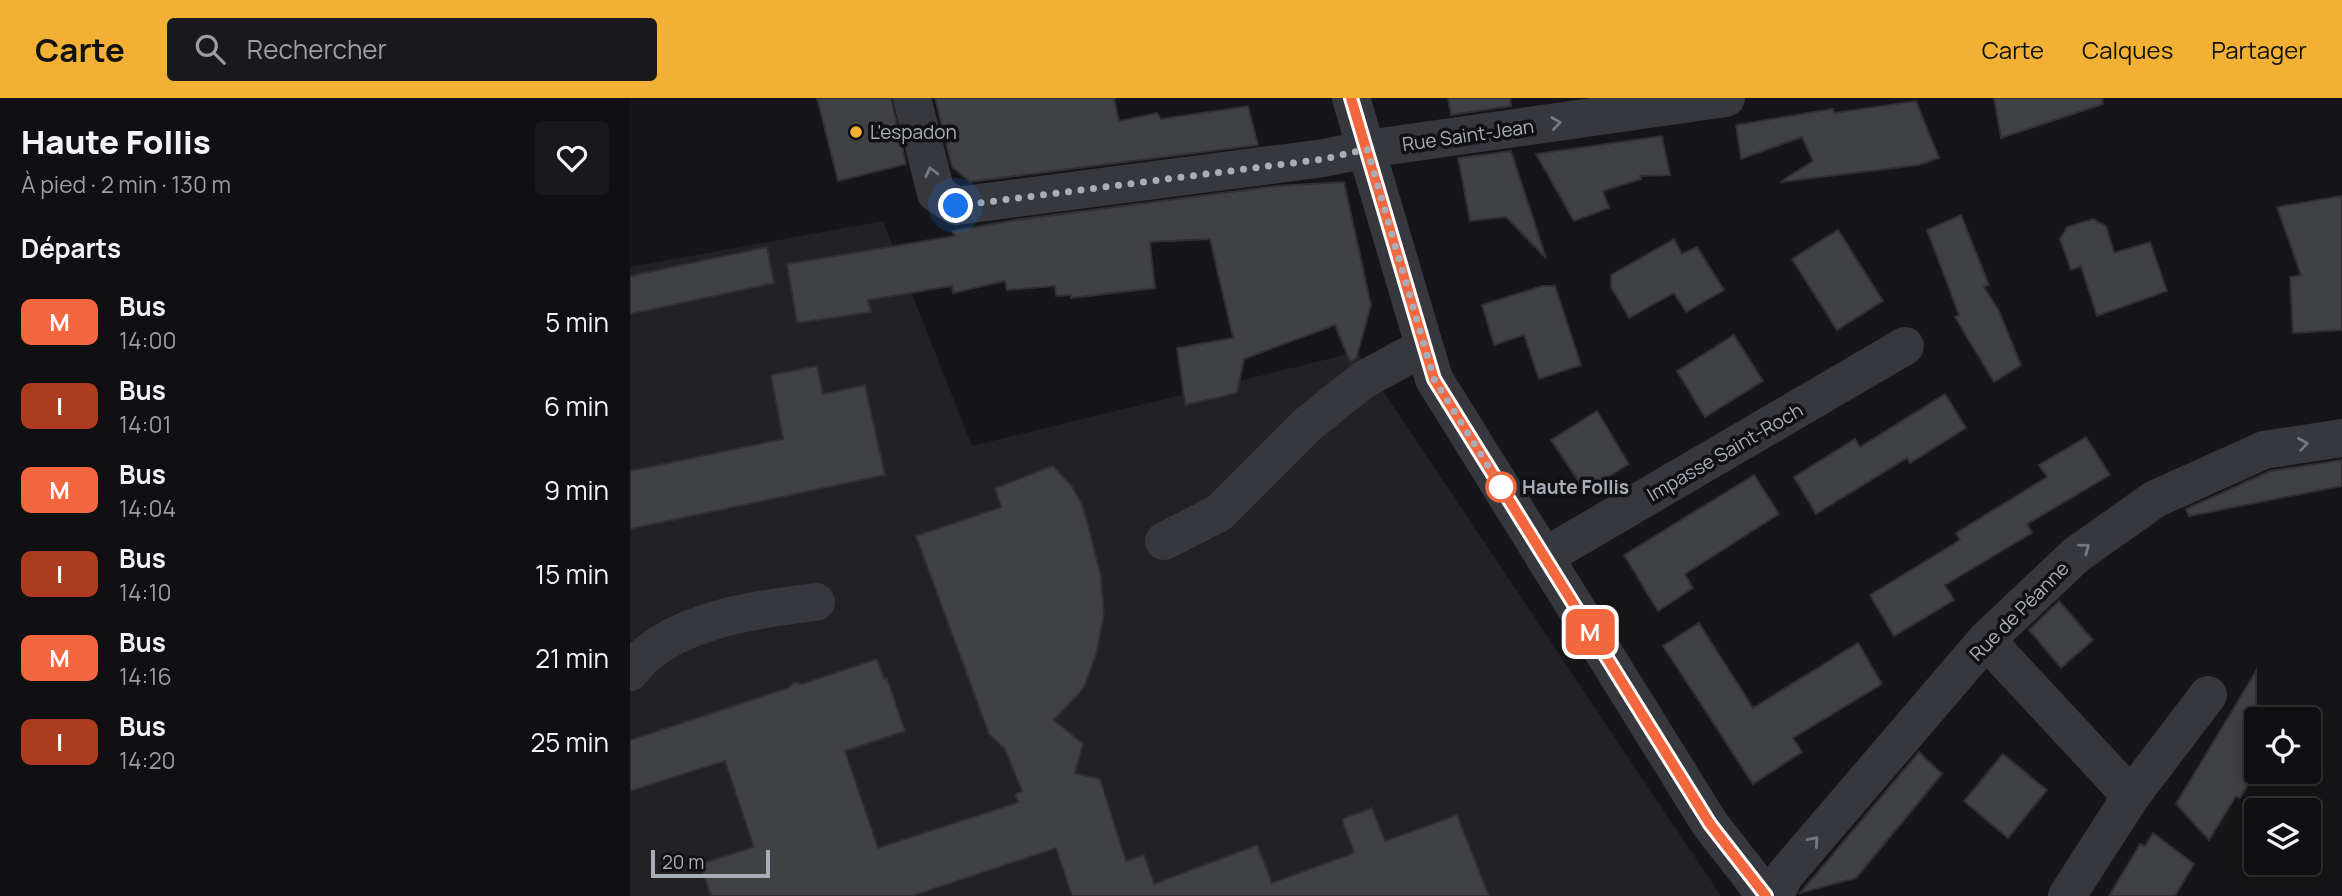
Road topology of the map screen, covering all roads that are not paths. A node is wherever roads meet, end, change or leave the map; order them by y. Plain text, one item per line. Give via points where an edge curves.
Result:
1 (912, 98) edge
2 (1351, 98) edge
3 (1726, 98) edge
4 (1367, 149) junction
5 (1905, 346) dead end
6 (1422, 348) junction
7 (2342, 438) edge
8 (1164, 541) dead end
9 (1544, 557) junction
10 (816, 602) dead end
11 (1986, 640) junction
12 (630, 672) edge
13 (2208, 695) dead end
14 (2131, 796) junction
15 (1766, 896) edge
16 (1775, 896) edge
17 (2067, 896) edge

4 -> 1 street, Rue Saint-Jean via 1324,159 956,206 936,193
2 - 4 street
4 -> 3 street, Rue Saint-Jean
4 - 6 street
5 - 9 street, Impasse Saint-Roch
6 - 8 street via 1363,380 1318,415 1219,513
6 - 9 street via 1434,379
11 -> 7 street, Rue de Péanne via 2076,555 2155,499 2264,450
9 - 15 street via 1710,824
10 - 12 street via 768,608 676,634 640,658
11 - 14 street
16 -> 11 street, Rue de Péanne via 1784,876
13 - 14 street
14 - 17 street

